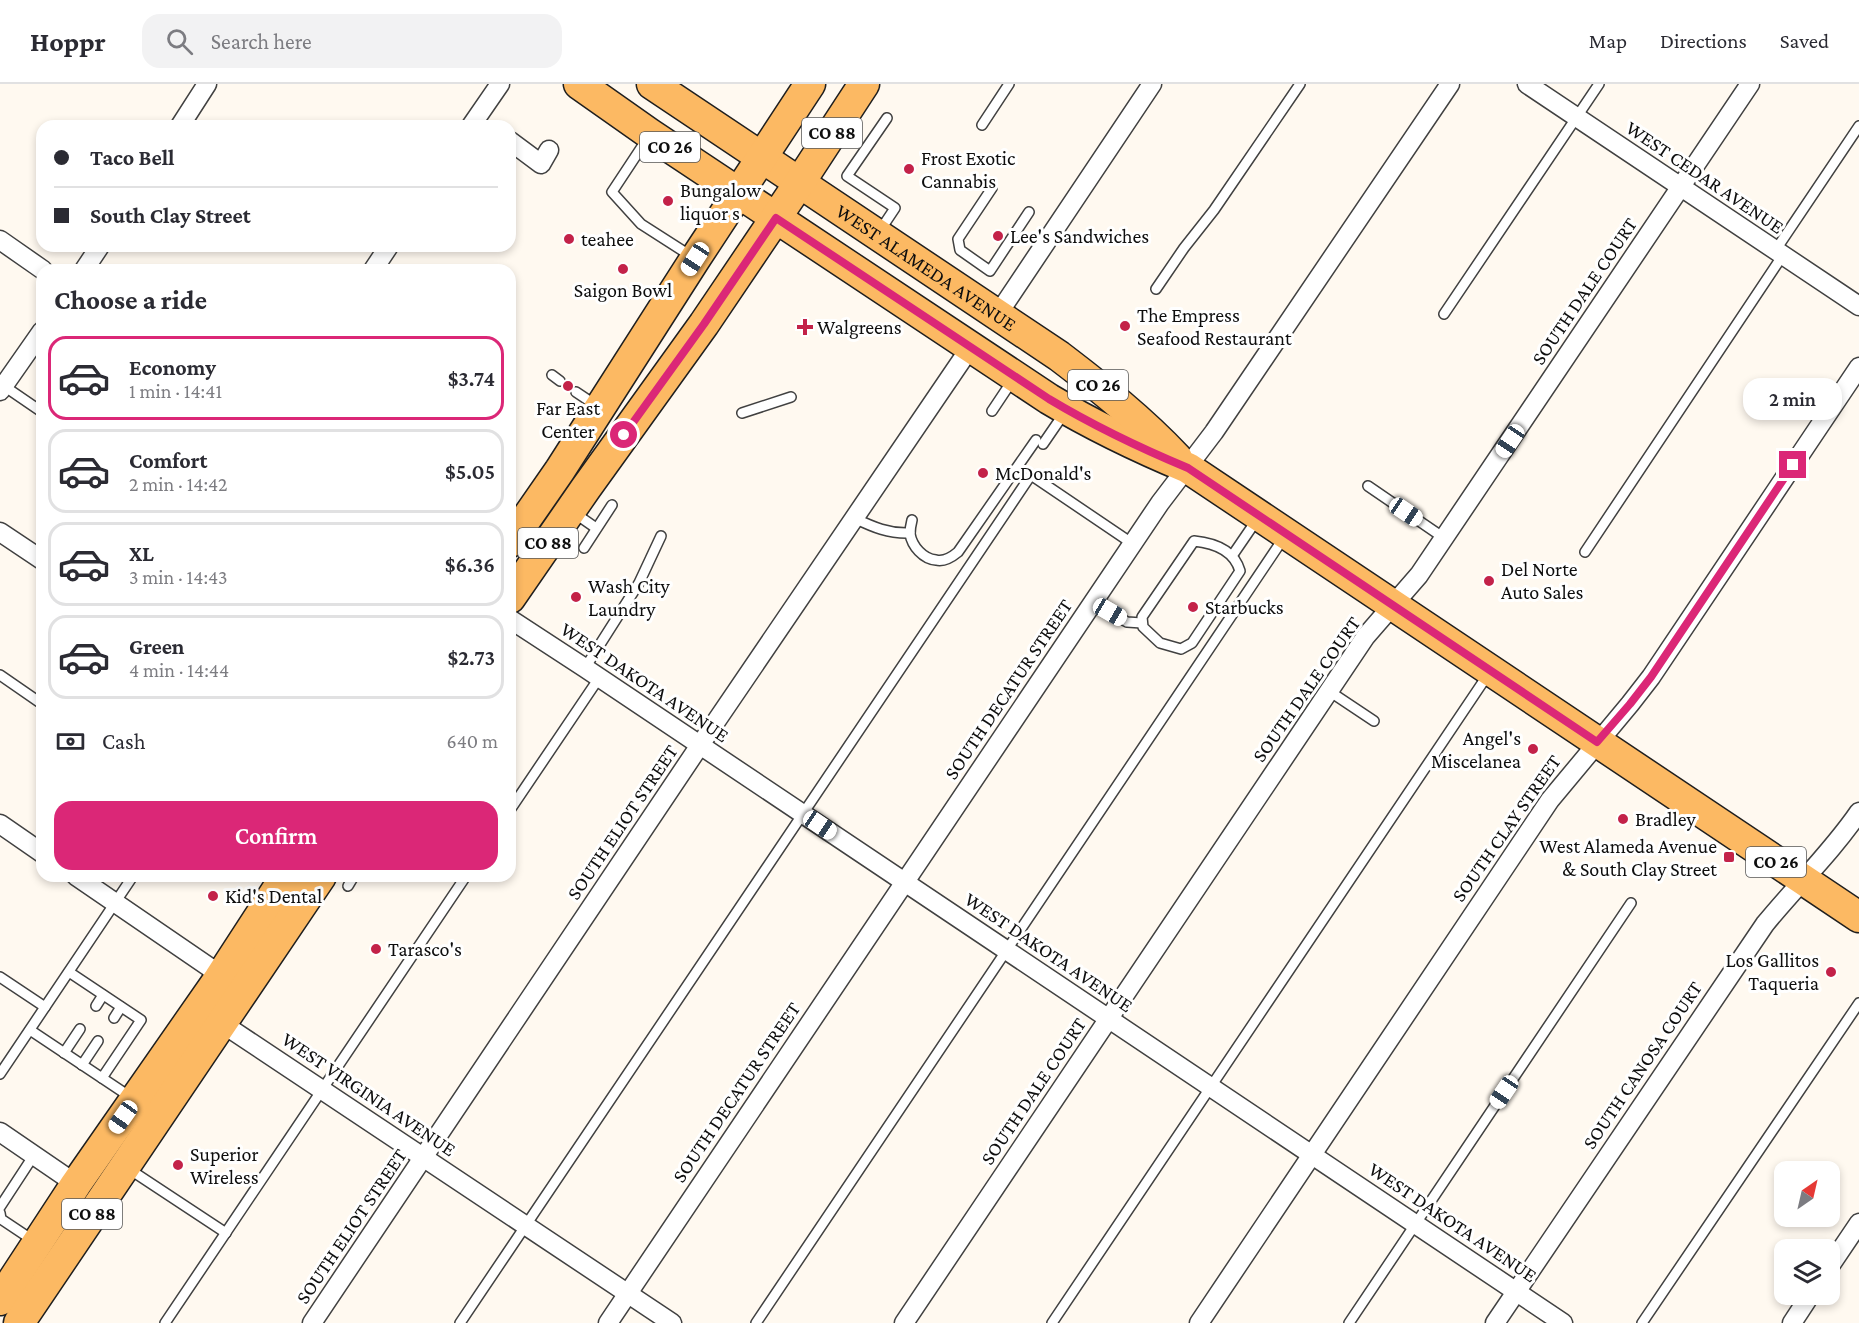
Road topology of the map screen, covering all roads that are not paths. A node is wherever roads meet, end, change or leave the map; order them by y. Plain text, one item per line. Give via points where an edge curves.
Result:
1 (500, 84) edge
2 (579, 84) edge
3 (810, 84) edge
4 (864, 84) edge
5 (1009, 84) edge
6 (1152, 84) edge
7 (1300, 84) edge
8 (1450, 84) edge
9 (1527, 84) edge
10 (1599, 84) edge
11 (1750, 84) edge
12 (204, 85) edge
13 (665, 90) edge
14 (1577, 117) junction
15 (886, 118) dead end
16 (186, 120) edge
17 (481, 120) edge
18 (982, 125) dead end
19 (1859, 126) edge
20 (650, 134) junction
21 (516, 145) edge
22 (549, 150) dead end
23 (762, 157) junction
24 (800, 182) junction
25 (992, 188) dead end
26 (1680, 188) junction
27 (738, 193) junction
28 (1029, 212) dead end
29 (776, 218) junction
30 (878, 234) junction
31 (0, 240) edge
32 (1779, 253) junction
33 (695, 259) junction
34 (36, 265) edge
35 (1156, 289) dead end
36 (1859, 306) edge
37 (998, 314) junction
38 (1444, 314) dead end
39 (36, 340) edge
40 (970, 348) junction
41 (1859, 367) edge
42 (1015, 376) junction
43 (2, 389) edge
44 (791, 397) dead end
45 (36, 409) edge
46 (1067, 410) junction
47 (992, 411) dead end
48 (742, 413) dead end
49 (1188, 468) junction
50 (1368, 486) dead end
51 (612, 505) dead end
52 (570, 511) junction
53 (1259, 516) junction
54 (854, 518) junction
55 (912, 520) dead end
56 (596, 528) junction
57 (516, 531) edge
58 (0, 532) edge
59 (910, 533) junction
60 (1287, 534) junction
61 (661, 536) dead end
62 (1444, 538) junction
63 (1133, 544) junction
64 (584, 548) dead end
65 (1585, 552) dead end
66 (36, 556) edge
67 (1232, 556) junction
68 (516, 589) edge
69 (1093, 603) junction
70 (1394, 606) junction
71 (516, 623) edge
72 (1142, 623) junction
73 (1490, 670) junction
74 (592, 673) junction
75 (0, 675) edge
76 (1329, 691) junction
77 (36, 700) edge
78 (1374, 721) dead end
79 (1597, 742) junction
80 (700, 746) junction
81 (516, 800) edge
82 (1859, 812) edge
83 (803, 814) junction
84 (0, 824) edge
85 (36, 849) edge
86 (1804, 880) junction
87 (85, 882) edge
88 (129, 882) edge
89 (282, 882) edge
90 (333, 882) edge
91 (462, 882) edge
92 (905, 882) junction
93 (115, 903) junction
94 (1631, 903) dead end
95 (1859, 917) edge
96 (1007, 951) junction
97 (69, 972) junction
98 (0, 977) edge
99 (219, 979) junction
100 (103, 995) junction
101 (1859, 1002) edge
102 (96, 1006) dead end
103 (45, 1007) junction
104 (121, 1007) junction
105 (114, 1018) dead end
106 (225, 1018) junction
107 (1108, 1018) junction
108 (80, 1029) dead end
109 (30, 1030) junction
110 (98, 1041) dead end
111 (64, 1053) junction
112 (82, 1065) junction
113 (0, 1074) edge
114 (102, 1078) junction
115 (1211, 1087) junction
116 (322, 1089) junction
117 (135, 1100) junction
118 (0, 1132) edge
119 (34, 1155) junction
120 (1312, 1155) junction
121 (424, 1157) junction
122 (125, 1166) junction
123 (76, 1184) junction
124 (0, 1207) edge
125 (0, 1213) edge
126 (1859, 1223) edge
127 (1416, 1224) junction
128 (526, 1225) junction
129 (226, 1233) junction
130 (37, 1244) junction
131 (1840, 1251) edge
132 (1517, 1292) junction
133 (628, 1294) junction
134 (0, 1300) edge
135 (1804, 1305) edge
136 (19, 1323) edge
137 (165, 1323) edge
138 (312, 1323) edge
139 (460, 1323) edge
140 (608, 1323) edge
141 (672, 1323) edge
142 (756, 1323) edge
143 (904, 1323) edge
144 (1052, 1323) edge
145 (1199, 1323) edge
146 (1349, 1323) edge
147 (1496, 1323) edge
148 (1563, 1323) edge
149 (1642, 1323) edge
150 (1792, 1323) edge

1 - 17 street
2 - 20 main road, WEST ALAMEDA AVENUE / CO 26
3 - 23 main road, CO 88
4 - 24 main road, CO 88
5 - 18 lane
6 - 37 street
7 - 35 lane
8 - 49 street, SOUTH DECATUR STREET
9 - 14 street, WEST CEDAR AVENUE
10 - 14 lane
11 - 26 street, SOUTH DALE COURT
12 - 16 street
13 - 23 main road, WEST ALAMEDA AVENUE / CO 26
14 - 26 street, WEST CEDAR AVENUE
14 - 38 lane
15 - 30 lane via 847,176 895,208
19 - 32 lane
20 - 27 main road, WEST ALAMEDA AVENUE / CO 26
20 - 33 lane via 612,192 641,225
21 - 22 street via 541,164
23 - 24 main road, WEST ALAMEDA AVENUE / CO 26
23 - 27 main road, CO 88
24 - 29 main road, CO 88
24 - 30 main road, WEST ALAMEDA AVENUE / CO 26
25 - 28 lane via 958,239 960,250 990,271
26 - 32 street, WEST CEDAR AVENUE
26 - 62 street, SOUTH DALE COURT
27 - 29 main road, WEST ALAMEDA AVENUE / CO 26
27 - 33 main road, CO 88
29 - 40 main road, WEST ALAMEDA AVENUE / CO 26
29 - 52 main road, CO 88
30 - 37 main road, WEST ALAMEDA AVENUE / CO 26
31 - 34 street
32 - 36 street, WEST CEDAR AVENUE
32 - 65 lane
33 - 57 main road, CO 88 via 588,400
37 - 49 main road, WEST ALAMEDA AVENUE / CO 26 via 1108,393
39 - 43 street
40 - 42 main road, WEST ALAMEDA AVENUE / CO 26
40 - 54 street, SOUTH ELIOT STREET
41 - 79 street, SOUTH CLAY STREET via 1651,677
42 - 46 main road, WEST ALAMEDA AVENUE / CO 26
42 - 47 lane
43 - 45 lane
44 - 48 lane
46 - 49 main road, WEST ALAMEDA AVENUE / CO 26
46 - 59 lane via 958,552 936,561 914,546
49 - 53 main road, WEST ALAMEDA AVENUE / CO 26
49 - 63 street, SOUTH DECATUR STREET
50 - 62 lane
51 - 56 lane
52 - 56 lane
52 - 68 main road, CO 88
53 - 60 main road, WEST ALAMEDA AVENUE / CO 26
53 - 67 lane
54 - 59 lane via 880,530
54 - 80 street, SOUTH ELIOT STREET
55 - 59 lane
56 - 64 lane
58 - 66 street
60 - 70 main road, WEST ALAMEDA AVENUE / CO 26
60 - 96 lane
61 - 74 lane
62 - 70 street, SOUTH DALE COURT
63 - 69 street, SOUTH DECATUR STREET
63 - 83 lane via 1030,475
67 - 72 lane via 1212,543 1194,541 1142,617
67 - 72 lane via 1240,571 1192,643 1180,649 1160,642
69 - 72 lane via 1126,622
69 - 92 street, SOUTH DECATUR STREET
70 - 73 main road, WEST ALAMEDA AVENUE / CO 26
70 - 76 street, SOUTH DALE COURT via 1366,636
71 - 74 street, WEST DAKOTA AVENUE
73 - 79 main road, WEST ALAMEDA AVENUE / CO 26
73 - 115 lane
74 - 80 street, WEST DAKOTA AVENUE
74 - 81 lane
75 - 77 lane
76 - 78 lane
76 - 107 street, SOUTH DALE COURT
79 - 86 main road, WEST ALAMEDA AVENUE / CO 26
79 - 120 street, SOUTH CLAY STREET via 1550,800
80 - 83 street, WEST DAKOTA AVENUE
80 - 121 street, SOUTH ELIOT STREET
82 - 86 street, SOUTH CANOSA COURT
83 - 92 street, WEST DAKOTA AVENUE
83 - 128 lane
84 - 85 street
86 - 95 main road, WEST ALAMEDA AVENUE / CO 26
86 - 132 street, SOUTH CANOSA COURT via 1765,924
87 - 93 street
88 - 93 lane
89 - 99 main road, CO 88
90 - 106 main road, CO 88
91 - 116 lane
92 - 96 street, WEST DAKOTA AVENUE
92 - 133 street, SOUTH DECATUR STREET
93 - 97 lane
93 - 99 street via 209,967
94 - 127 lane
96 - 107 street, WEST DAKOTA AVENUE
96 - 142 lane
97 - 100 lane
97 - 103 lane
98 - 103 lane
99 - 106 street
99 - 117 main road, CO 88
100 - 102 lane
100 - 104 lane
101 - 149 lane
103 - 109 lane
104 - 105 lane
104 - 114 lane via 141,1020
106 - 116 street, WEST VIRGINIA AVENUE via 232,1030
106 - 122 main road, CO 88
107 - 115 street, WEST DAKOTA AVENUE
107 - 143 street, SOUTH DALE COURT
108 - 111 lane
109 - 111 lane
109 - 113 lane
110 - 112 lane
111 - 112 lane
112 - 114 lane
114 - 117 lane
115 - 120 street, WEST DAKOTA AVENUE
115 - 144 lane
116 - 121 street, WEST VIRGINIA AVENUE
116 - 129 lane
117 - 123 main road, CO 88
118 - 119 street
119 - 123 street
119 - 124 lane
120 - 127 street, WEST DAKOTA AVENUE
120 - 145 street, SOUTH CLAY STREET
121 - 128 street, WEST VIRGINIA AVENUE
121 - 138 street, SOUTH ELIOT STREET
122 - 129 lane
122 - 136 main road, CO 88
123 - 130 main road, CO 88
125 - 130 lane via 1,1219
126 - 131 street
127 - 132 street, WEST DAKOTA AVENUE
127 - 146 lane
128 - 133 street, WEST VIRGINIA AVENUE
128 - 139 lane
129 - 137 lane
130 - 134 main road, CO 88
132 - 147 street, SOUTH CANOSA COURT
132 - 148 street, WEST DAKOTA AVENUE
133 - 140 street, SOUTH DECATUR STREET
133 - 141 street, WEST VIRGINIA AVENUE
135 - 150 street

